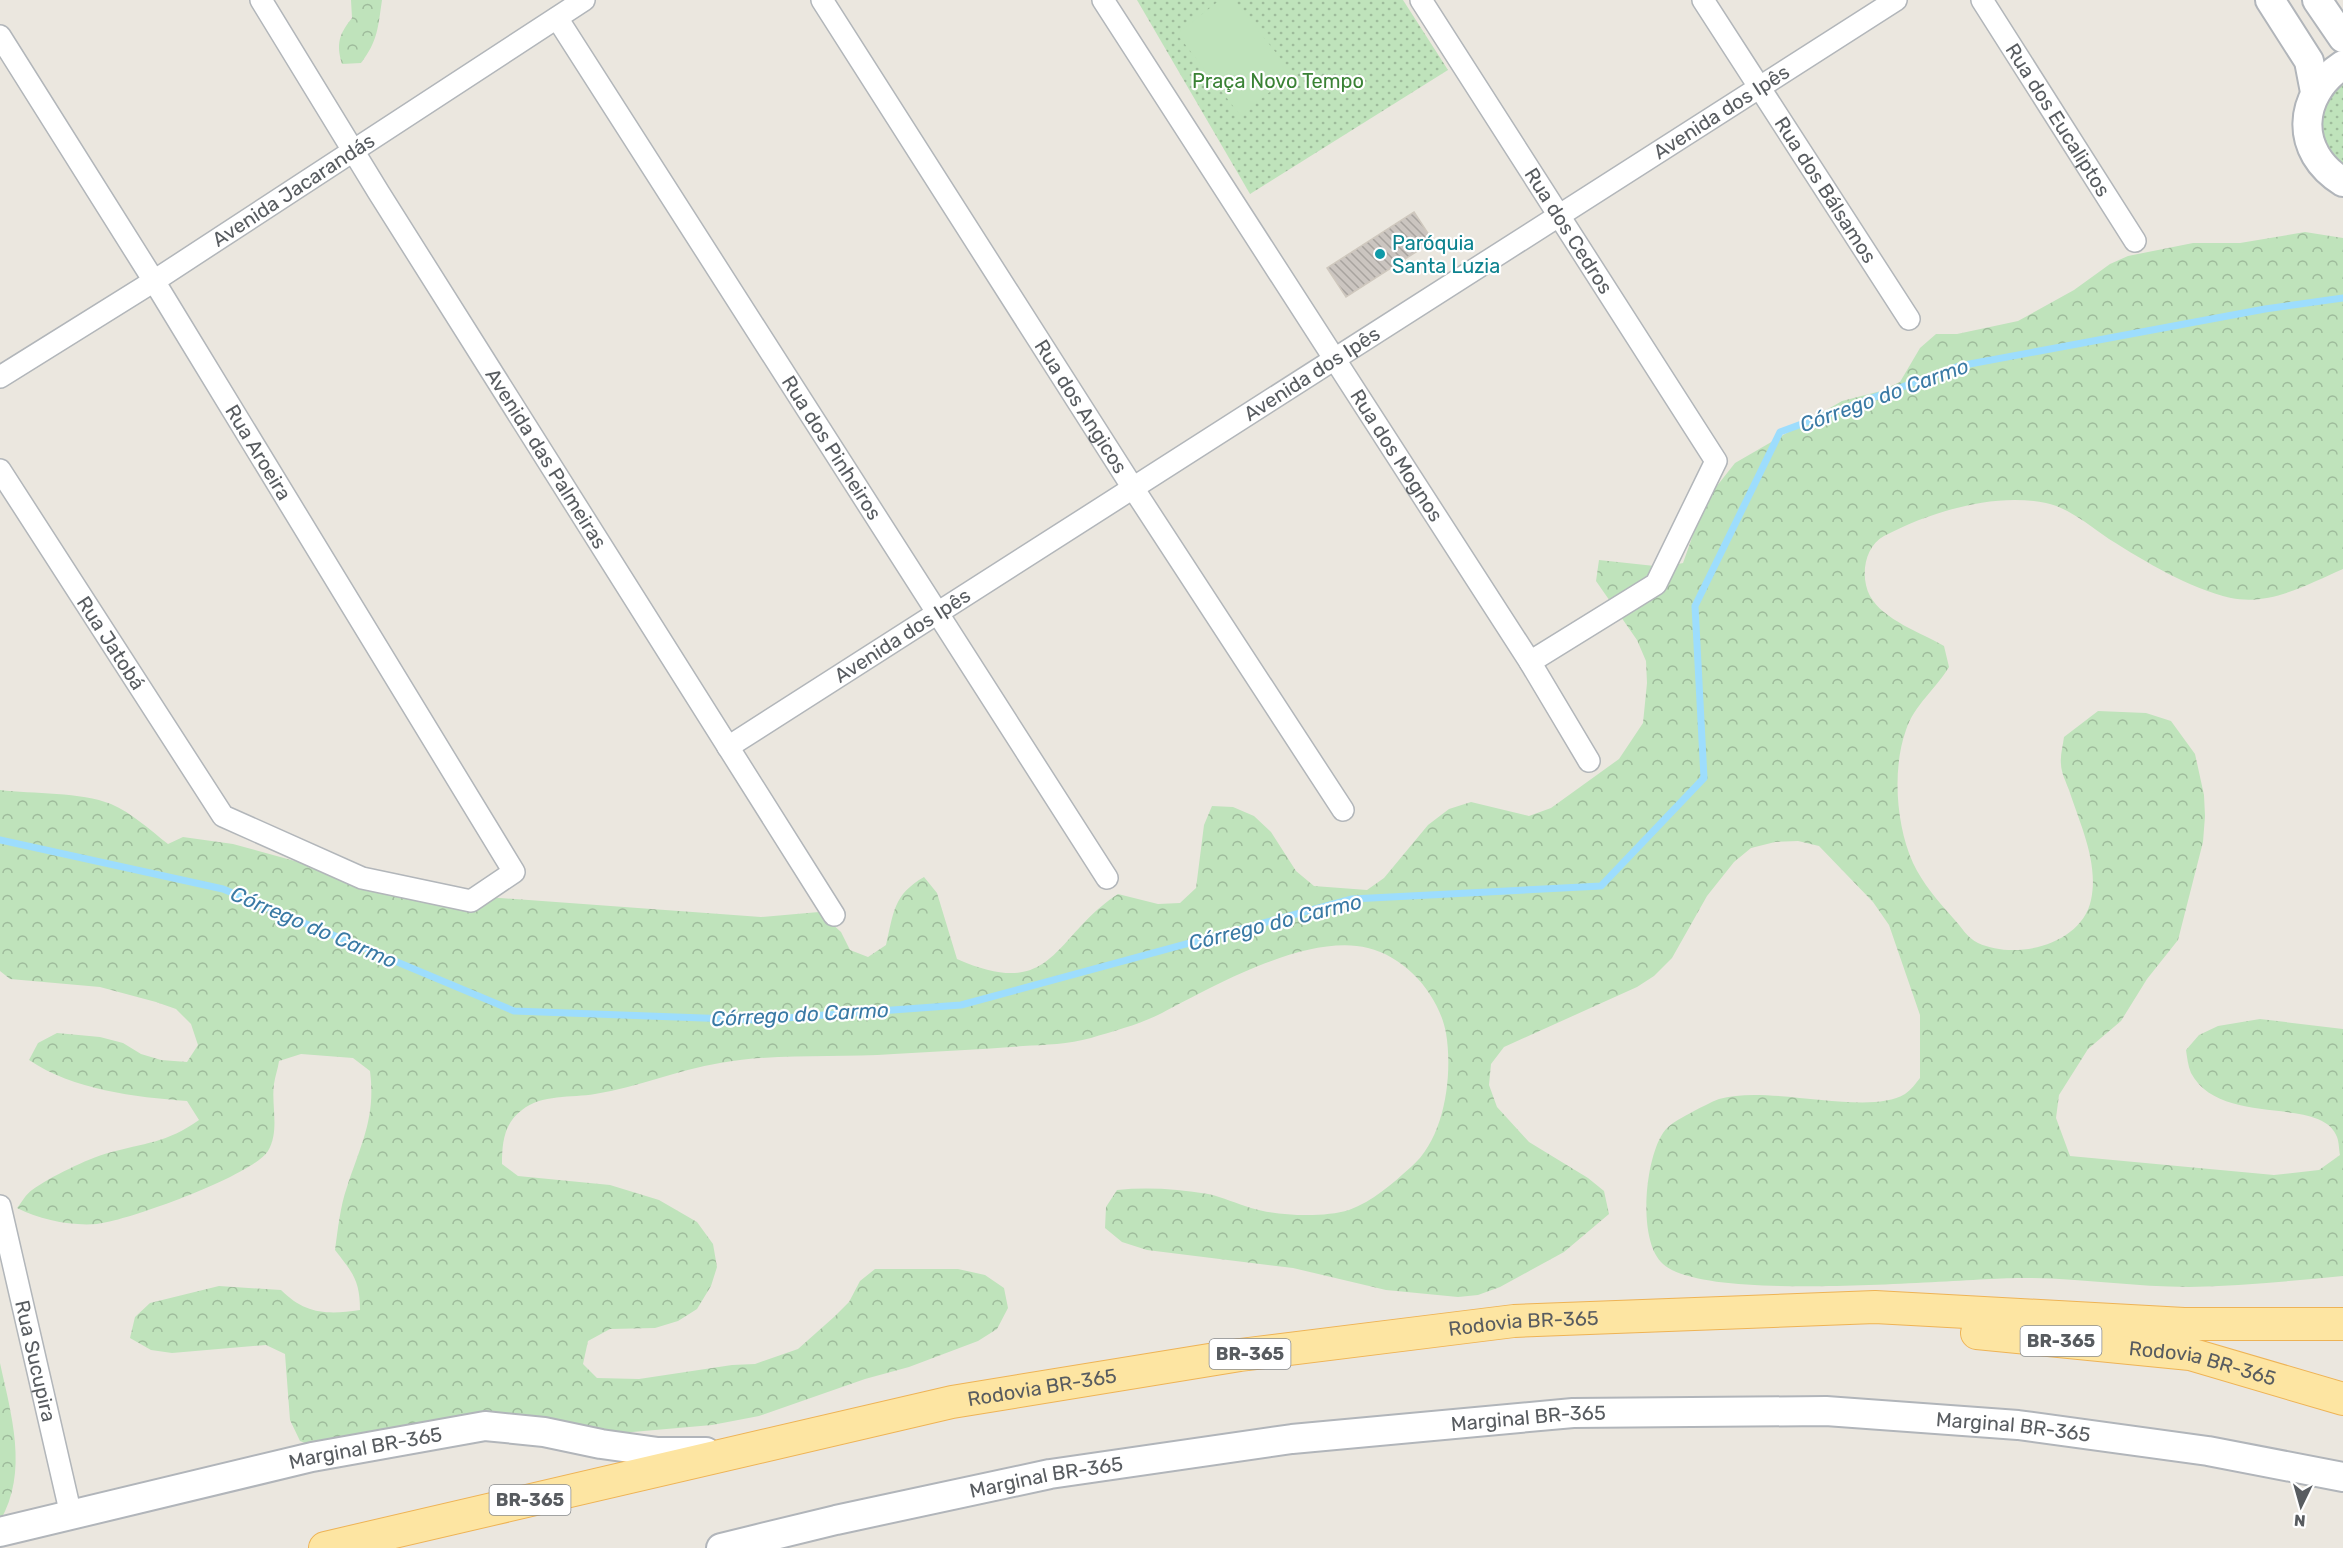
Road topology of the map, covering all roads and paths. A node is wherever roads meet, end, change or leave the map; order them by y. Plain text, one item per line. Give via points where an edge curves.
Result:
1 (261, 0) edge
2 (584, 0) edge
3 (822, 0) edge
4 (1103, 0) edge
5 (1421, 0) edge
6 (1703, 0) edge
7 (1896, 0) edge
8 (1982, 0) edge
9 (2270, 0) edge
10 (2317, 0) edge
11 (557, 18) junction
12 (0, 36) edge
13 (2343, 38) edge
14 (2343, 65) edge
15 (1758, 88) junction
16 (2315, 92) junction
17 (354, 152) junction
18 (2343, 182) edge
19 (1559, 215) junction
20 (2134, 241) dead end
21 (154, 281) junction
22 (1909, 319) dead end
23 (1335, 359) junction
24 (0, 377) edge
25 (0, 470) edge
26 (1133, 488) junction
27 (936, 614) junction
28 (1530, 662) junction
29 (728, 747) junction
30 (1589, 761) dead end
31 (1343, 810) dead end
32 (223, 816) joint
33 (1107, 878) dead end
34 (834, 915) dead end
35 (0, 1206) edge
36 (1773, 1312) junction
37 (2343, 1324) edge
38 (2343, 1399) edge
39 (735, 1452) junction
40 (2343, 1477) edge
41 (71, 1515) junction
42 (0, 1532) edge
43 (325, 1548) edge
44 (721, 1548) edge

1 - 17 street, Avenida das Palmeiras
2 - 11 street, Avenida Jacarandás
3 - 26 street, Rua dos Angicos
4 - 23 street, Rua dos Mognos
5 - 19 street, Rua dos Cedros
6 - 15 street, Rua dos Bálsamos
7 - 15 street, Avenida dos Ipês
8 - 20 street, Rua dos Eucaliptos
9 - 16 street via 2309,61
10 - 13 street
11 - 17 street, Avenida Jacarandás
11 - 27 street, Rua dos Pinheiros
12 - 21 street, Rua Aroeira
14 - 16 street via 2328,74
15 - 19 street, Avenida dos Ipês
15 - 22 street, Rua dos Bálsamos
16 - 18 street via 2308,113 2308,135 2316,156 2330,174
17 - 21 street, Avenida Jacarandás
17 - 29 street, Avenida das Palmeiras
19 - 23 street, Avenida dos Ipês
19 - 28 street, Rua dos Cedros via 1716,461 1656,585
21 - 24 street, Avenida Jacarandás
21 - 32 street, Rua Aroeira via 514,873 471,901 362,878
23 - 26 street, Avenida dos Ipês
23 - 28 street, Rua dos Mognos
25 - 32 street, Rua Jatobá
26 - 27 street, Avenida dos Ipês
26 - 31 street, Rua dos Angicos
27 - 29 street, Avenida dos Ipês
27 - 33 street, Rua dos Pinheiros
28 - 30 street, Rua dos Mognos
29 - 34 street, Avenida das Palmeiras
35 - 41 street, Rua Sucupira
36 - 37 main road, Rodovia BR-365 / BR-365 via 1875,1307 2184,1324
36 - 38 main road, Rodovia BR-365 / BR-365 via 2190,1354
36 - 39 main road, Rodovia BR-365 / BR-365 via 1514,1320 1240,1355 952,1402
39 - 41 street, Marginal BR-365 via 658,1452 485,1426 312,1457
39 - 43 main road, Rodovia BR-365 / BR-365
40 - 44 street, Marginal BR-365 via 2208,1451 2018,1425 1826,1411 1573,1413 1292,1439 1050,1474
41 - 42 street, Marginal BR-365

